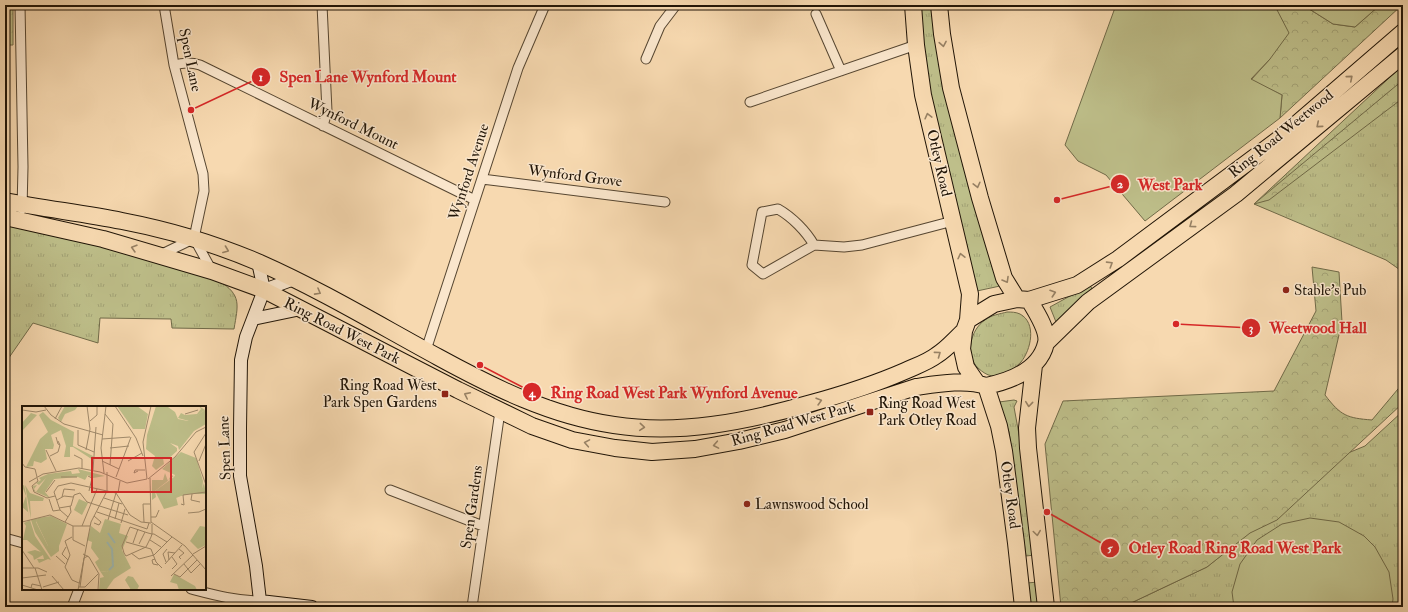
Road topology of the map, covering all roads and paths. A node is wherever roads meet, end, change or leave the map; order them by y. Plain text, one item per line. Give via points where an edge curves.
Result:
1 (20, 5) edge
2 (164, 5) edge
3 (322, 5) edge
4 (545, 5) edge
5 (676, 5) edge
6 (913, 5) edge
7 (939, 5) edge
8 (816, 14) dead end
9 (1403, 32) edge
10 (916, 45) junction
11 (1403, 55) edge
12 (646, 59) dead end
13 (174, 65) junction
14 (841, 71) junction
15 (750, 102) dead end
16 (323, 126) junction
17 (482, 179) junction
18 (475, 200) junction
19 (5, 201) edge
20 (665, 202) dead end
21 (22, 212) junction
22 (5, 217) edge
23 (953, 220) junction
24 (194, 238) junction
25 (814, 245) junction
26 (160, 255) junction
27 (258, 262) junction
28 (212, 271) junction
29 (294, 279) junction
30 (264, 290) junction
31 (1023, 299) junction
32 (301, 309) junction
33 (253, 319) junction
34 (966, 326) junction
35 (1047, 342) junction
36 (426, 350) junction
37 (1034, 365) junction
38 (981, 384) junction
39 (500, 411) junction
40 (390, 490) dead end
41 (483, 526) junction
42 (5, 538) edge
43 (22, 543) edge
44 (79, 590) edge
45 (195, 590) edge
46 (259, 604) edge
47 (72, 607) edge
48 (312, 607) edge
49 (472, 607) edge
50 (1023, 607) edge
51 (1046, 607) edge

1 - 21 street
2 - 13 street, Spen Lane
3 - 16 street via 328,111
4 - 17 street, Wynford Avenue via 518,68
5 - 12 street via 660,26
6 - 10 highway, Otley Road
7 -> 31 highway, Otley Road via 951,88 978,190 1004,278
8 - 14 street
31 -> 9 highway, Ring Road Weetwood via 1077,285 1118,259 1279,139
10 - 14 street
23 -> 10 highway, Otley Road via 923,95
11 -> 35 highway, Ring Road Weetwood via 1236,194 1088,302
13 - 16 street, Wynford Mount via 192,62 200,65
13 - 24 street, Spen Lane via 203,174 204,191
14 - 15 street
16 - 18 street, Wynford Mount
17 - 18 street, Wynford Avenue
17 - 20 street, Wynford Grove
18 - 36 street, Wynford Avenue
19 - 21 highway, Ring Road West Park
21 - 22 highway, Ring Road West Park
21 - 24 highway, Ring Road West Park via 123,221
26 -> 21 highway, Ring Road West Park
23 - 25 street via 862,245
34 -> 23 highway, Otley Road via 970,294
24 - 26 street
24 -> 27 highway, Ring Road West Park
24 - 28 street
25 - 25 street via 810,237 786,214 778,209 762,212 752,265 763,274
26 - 28 highway, Ring Road West Park
27 - 29 highway, Ring Road West Park
27 - 30 street
28 - 30 highway, Ring Road West Park
29 - 30 street
29 -> 36 highway, Ring Road West Park
30 - 32 highway, Ring Road West Park
30 - 33 street, Spen Lane
31 - 34 highway via 994,304
31 - 35 highway via 1042,320
32 - 33 street
39 -> 32 highway, Ring Road West Park
33 - 46 street, Spen Lane via 241,360 240,476 256,566
36 -> 34 highway, Ring Road West Park via 540,406 575,417 614,425 695,428 782,412 876,384 938,355
34 - 38 highway via 962,349 966,367
35 - 37 highway
37 - 38 highway via 1003,383
37 -> 51 highway, Otley Road via 1027,428
38 -> 39 highway, Ring Road West Park via 937,384 916,387 786,430 695,449 652,452 572,440
38 - 50 highway, Otley Road via 999,426 1004,451
39 - 41 street, Spen Gardens
40 - 41 street
41 - 49 street, Spen Gardens
42 - 43 street
44 - 47 street
45 - 46 street
46 - 48 street

